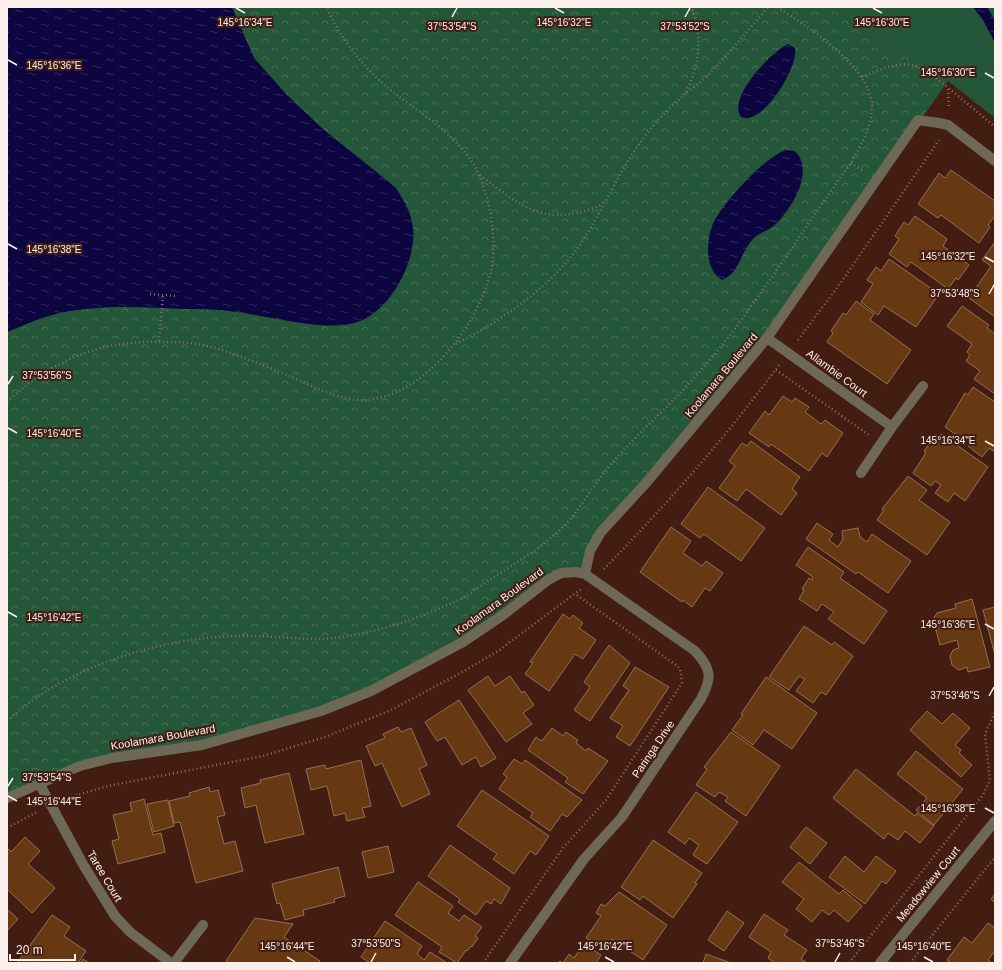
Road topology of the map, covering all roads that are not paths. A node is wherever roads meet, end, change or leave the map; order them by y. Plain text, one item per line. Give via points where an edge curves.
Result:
1 (995, 162) edge
2 (767, 338) junction
3 (923, 386) dead end
4 (892, 427) junction
5 (861, 473) dead end
6 (585, 574) junction
7 (39, 783) junction
8 (7, 798) edge
9 (995, 821) edge
10 (203, 925) dead end
11 (173, 963) edge
12 (510, 963) edge
13 (880, 963) edge

1 - 2 street, Koolamara Boulevard via 948,125 918,120
2 - 4 street, Allambie Court
2 - 6 street, Koolamara Boulevard via 646,483 601,532 590,552
3 - 4 street
4 - 5 street
6 - 7 street, Koolamara Boulevard via 561,573 463,642 371,691 321,711 202,745 112,758 80,766
6 - 12 street, Paringa Drive via 695,651 708,667 708,684 701,699 622,817 584,859
7 - 8 street, Koolamara Boulevard
7 - 11 street, Taree Court via 84,866 115,916 130,932
9 - 13 street, Meadowview Court
10 - 11 street, Taree Court

